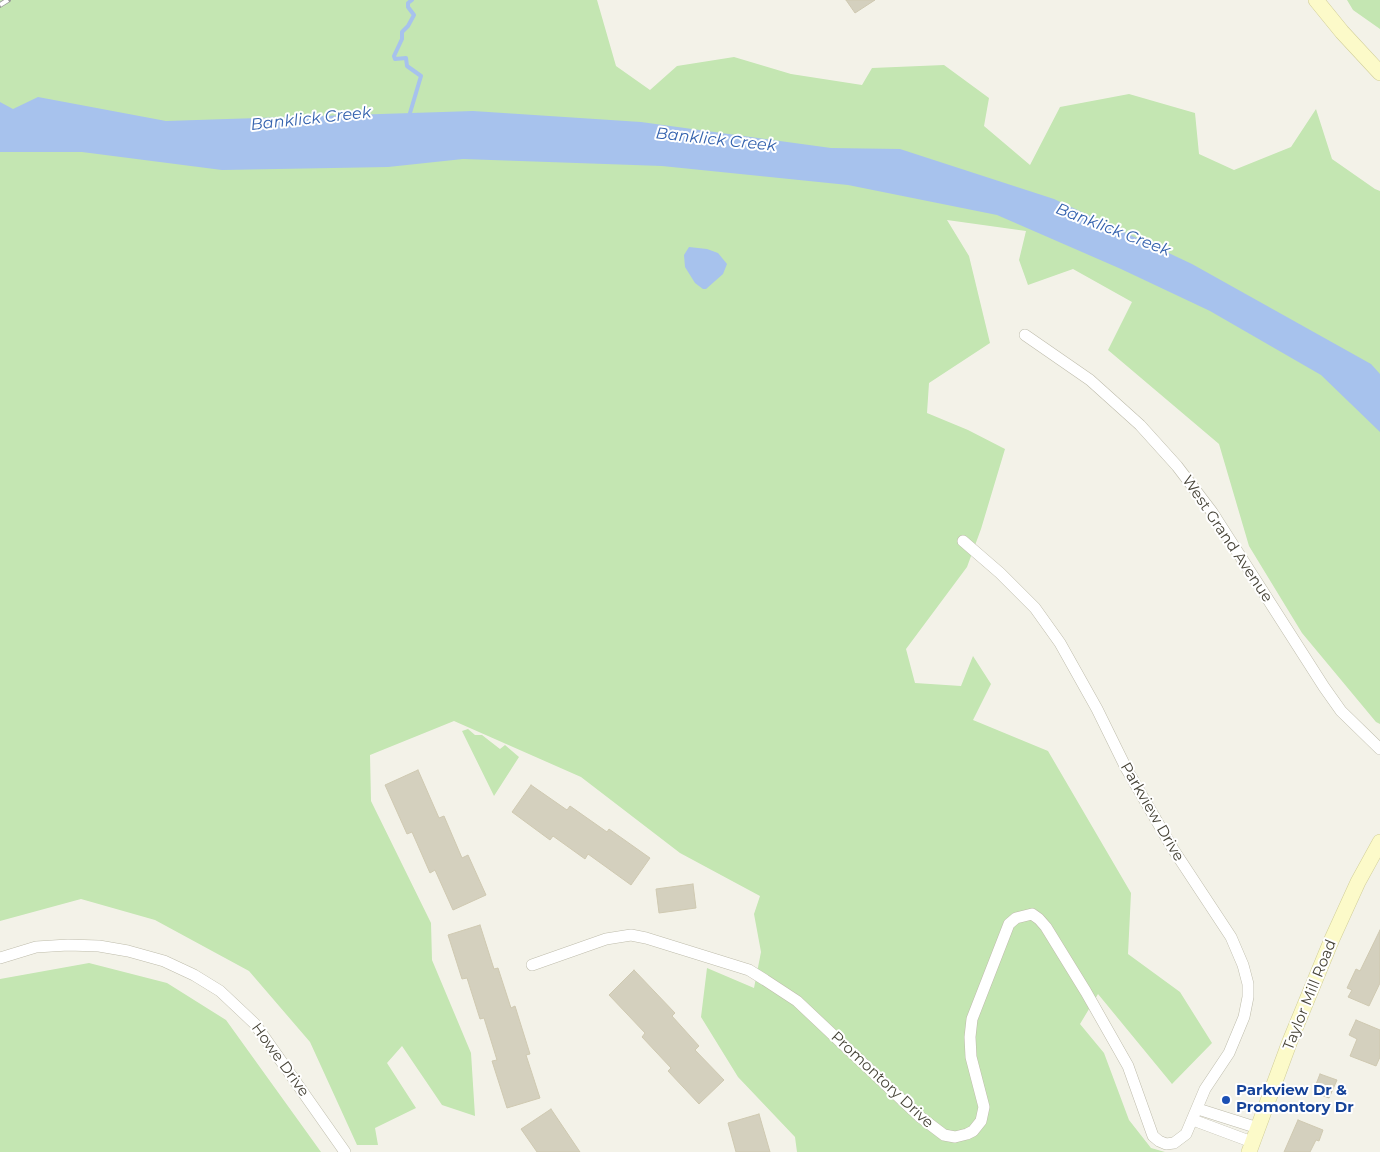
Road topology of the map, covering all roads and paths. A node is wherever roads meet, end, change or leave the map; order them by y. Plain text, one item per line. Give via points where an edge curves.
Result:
1 (1316, 0) edge
2 (1380, 73) edge
3 (1025, 335) dead end
4 (963, 541) dead end
5 (1380, 748) edge
6 (1380, 842) edge
7 (0, 958) edge
8 (532, 965) dead end
9 (1196, 1114) junction
10 (1253, 1141) edge
11 (345, 1152) edge

1 - 2 main road
3 - 5 street, West Grand Avenue via 1090,380 1140,425 1177,466 1212,512 1341,711
4 - 9 street, Parkview Drive via 1035,608 1060,643 1130,776 1231,937 1243,965 1248,984 1244,1017 1229,1053 1205,1089
6 - 10 main road, Taylor Mill Road via 1332,939
7 - 11 street, Howe Drive via 36,947 99,946 128,951 194,975 220,991 255,1024
8 - 9 street, Promontory Drive via 606,939 631,935 748,970 796,1001 919,1116 944,1135 955,1137 973,1130 981,1121 984,1107 971,1057 972,1019 1009,924 1016,918 1032,914 1046,927 1128,1066 1153,1136 1166,1144 1174,1143 1186,1134
9 - 10 street

